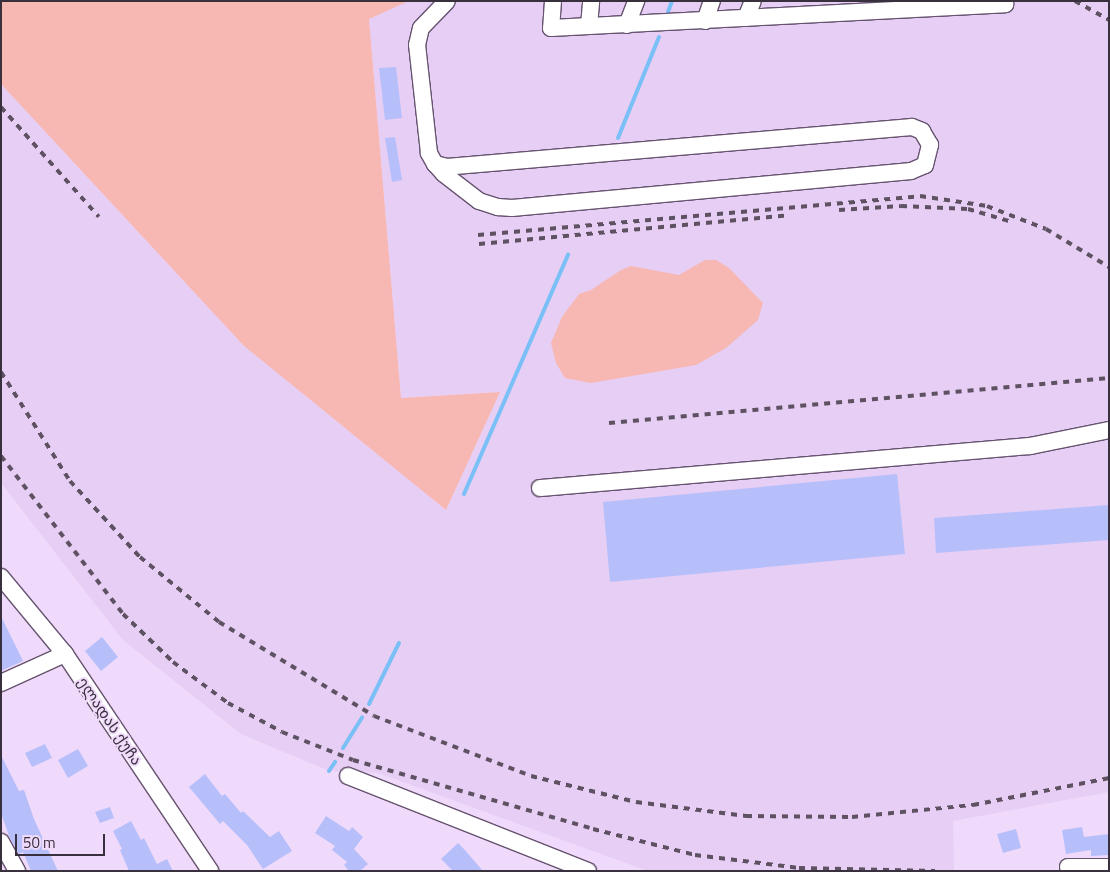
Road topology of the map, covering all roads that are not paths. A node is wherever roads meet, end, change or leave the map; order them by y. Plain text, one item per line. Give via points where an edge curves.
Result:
1 (447, 1) edge
2 (553, 1) edge
3 (591, 1) edge
4 (636, 1) edge
5 (712, 1) edge
6 (753, 1) edge
7 (1004, 1) edge
8 (793, 9) edge
9 (746, 18) junction
10 (705, 20) junction
11 (627, 25) junction
12 (589, 26) junction
13 (435, 164) junction
14 (1109, 430) edge
15 (540, 488) dead end
16 (1, 578) edge
17 (65, 654) junction
18 (1, 683) edge
19 (348, 776) dead end
20 (1, 842) edge
21 (1068, 867) dead end
22 (1109, 867) edge
23 (17, 871) edge
24 (210, 871) edge
25 (588, 871) edge

1 - 13 street via 421,28 417,45 429,153
2 - 12 street via 551,28
3 - 12 street
4 - 11 street
5 - 10 street
6 - 9 street
7 - 8 street via 1005,4
8 - 9 street
9 - 10 street
10 - 11 street
11 - 12 street
13 - 13 street via 479,201 512,208 911,171 926,166 930,145 922,131 912,127 447,167
14 - 15 street via 1030,446
16 - 17 street, ელადას ქუჩა
17 - 18 street
17 - 24 street, ელადას ქუჩა
19 - 25 street
20 - 23 street
21 - 22 street

